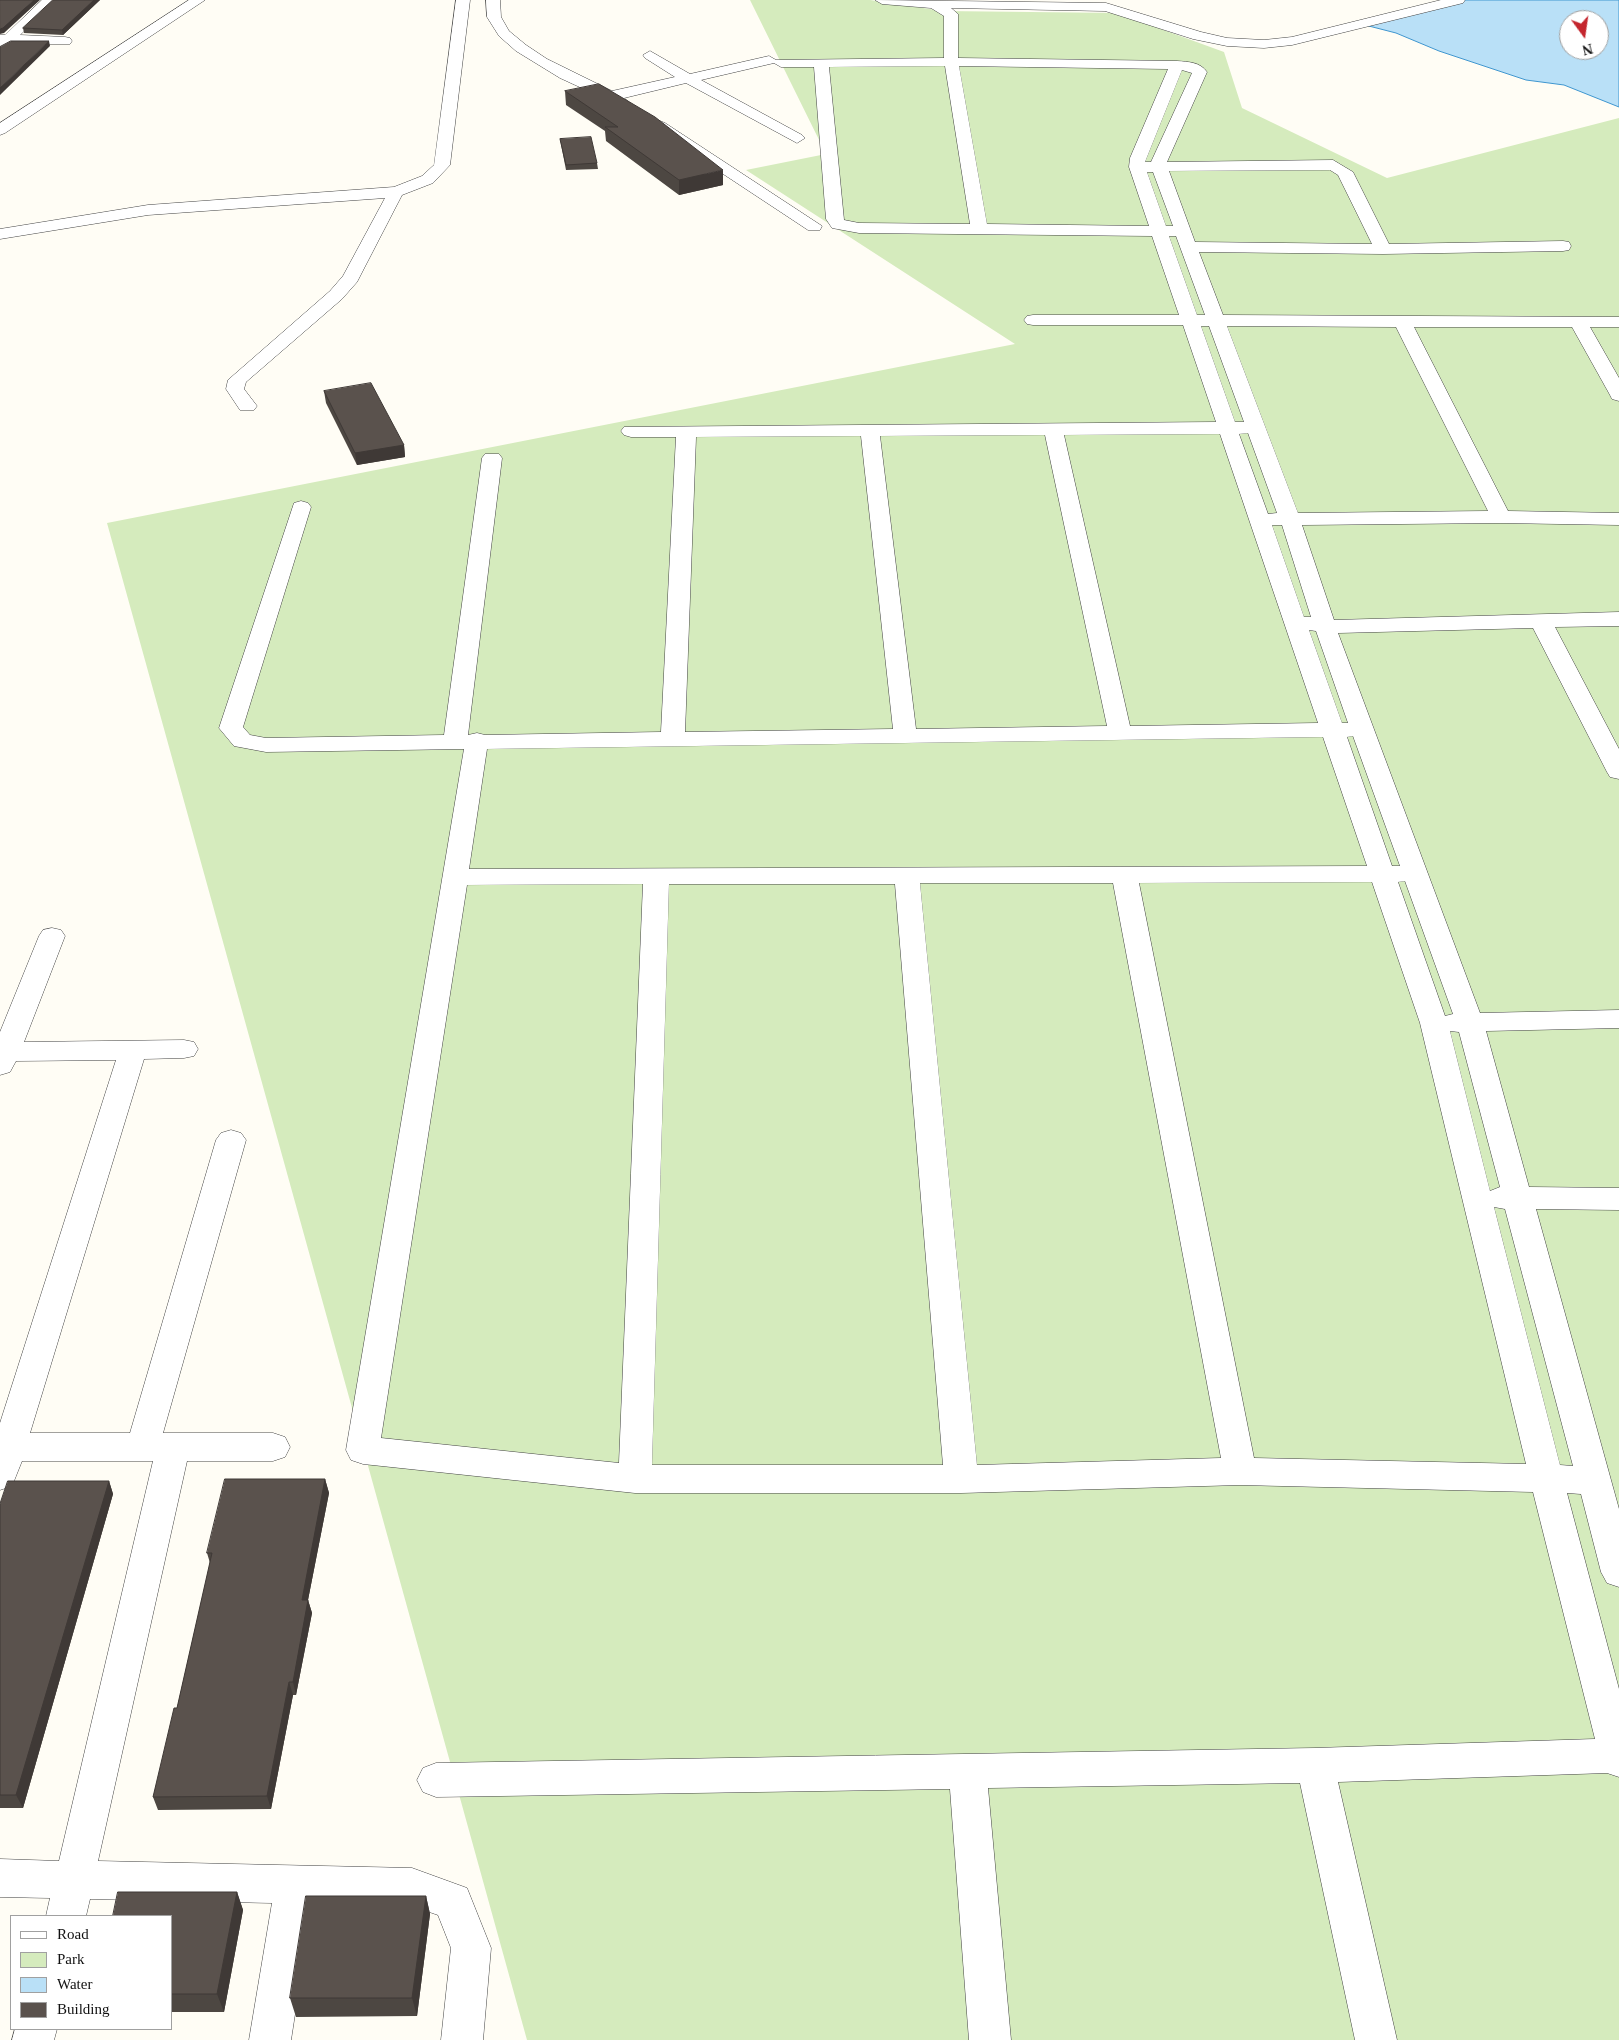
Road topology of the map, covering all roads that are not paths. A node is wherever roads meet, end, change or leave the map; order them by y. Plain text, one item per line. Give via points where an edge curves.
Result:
1 (50, 0) edge
2 (198, 0) edge
3 (463, 0) edge
4 (494, 0) edge
5 (882, 0) edge
6 (1458, 0) edge
7 (934, 4) junction
8 (1165, 8) dead end
9 (1160, 23) junction
10 (3, 41) edge
11 (65, 41) dead end
12 (650, 55) dead end
13 (821, 62) junction
14 (950, 62) junction
15 (687, 78) junction
16 (611, 96) junction
17 (0, 130) edge
18 (797, 138) dead end
19 (1148, 167) junction
20 (396, 192) junction
21 (814, 226) dead end
22 (979, 228) junction
23 (0, 234) edge
24 (1177, 236) junction
25 (1563, 246) dead end
26 (1383, 249) junction
27 (1202, 319) junction
28 (1033, 320) dead end
29 (1578, 322) junction
30 (1619, 322) edge
31 (1403, 323) junction
32 (1619, 395) edge
33 (247, 406) dead end
34 (1228, 428) junction
35 (1255, 428) junction
36 (1052, 429) junction
37 (686, 430) junction
38 (870, 430) junction
39 (631, 431) dead end
40 (492, 458) dead end
41 (301, 507) dead end
42 (1501, 517) junction
43 (1261, 519) junction
44 (1290, 519) junction
45 (1619, 519) edge
46 (1619, 619) edge
47 (1294, 620) junction
48 (1540, 620) junction
49 (1325, 627) junction
50 (1333, 730) junction
51 (1364, 730) junction
52 (1120, 732) junction
53 (905, 735) junction
54 (673, 738) junction
55 (466, 741) junction
56 (1619, 772) edge
57 (1124, 874) junction
58 (1416, 874) junction
59 (1383, 875) junction
60 (907, 876) junction
61 (455, 877) junction
62 (656, 877) junction
63 (52, 936) dead end
64 (1619, 1019) edge
65 (1434, 1023) junction
66 (1470, 1023) junction
67 (184, 1049) dead end
68 (133, 1050) junction
69 (2, 1057) edge
70 (231, 1140) dead end
71 (1478, 1198) junction
72 (1519, 1199) junction
73 (1619, 1199) edge
74 (273, 1447) dead end
75 (158, 1448) junction
76 (3, 1457) edge
77 (1240, 1471) junction
78 (1546, 1478) junction
79 (634, 1479) junction
80 (961, 1479) junction
81 (1594, 1480) junction
82 (1619, 1572) edge
83 (1619, 1756) edge
84 (1315, 1765) junction
85 (968, 1770) junction
86 (436, 1780) dead end
87 (0, 1878) edge
88 (75, 1880) junction
89 (295, 1884) junction
90 (66, 1915) edge
91 (270, 2040) edge
92 (462, 2040) edge
93 (990, 2040) edge
94 (1376, 2040) edge

1 - 10 street
2 - 17 street
3 - 20 street via 442,165 436,175 417,186
4 - 16 street via 495,19 501,31 516,45 531,56
5 - 7 street
6 - 9 street via 1292,41 1264,44 1227,42
7 - 9 street via 1106,7
7 - 14 street via 951,14
8 - 9 street
10 - 11 street
12 - 15 street
13 - 14 street
13 - 15 street via 775,62
13 - 22 street via 834,219 838,224 859,228
14 - 19 street via 1178,65 1138,158
14 - 22 street
15 - 16 street
15 - 18 street
16 - 21 street
19 - 24 street
19 - 26 street via 1333,165 1345,172
20 - 23 street via 148,210
20 - 33 street via 351,278 336,295 237,380 235,389
22 - 24 street
24 - 26 street
24 - 27 street
25 - 26 street
27 - 28 street
27 - 31 street
27 - 34 street
27 - 35 street
29 - 30 street
29 - 31 street
29 - 32 street
31 - 42 street
34 - 35 street
34 - 36 street
34 - 43 street
35 - 44 street
36 - 38 street
36 - 52 street
37 - 38 street
37 - 39 street
37 - 54 street
38 - 53 street
40 - 55 street
41 - 55 street via 231,728 242,741 266,745
42 - 44 street
42 - 45 street
43 - 44 street
43 - 47 street
44 - 49 street
46 - 48 street
47 - 49 street
47 - 50 street
48 - 49 street
48 - 56 street
49 - 51 street
50 - 51 street
50 - 52 street
50 - 59 street
51 - 58 street
52 - 53 street
53 - 54 street
54 - 55 street
55 - 61 street
57 - 59 street
57 - 60 street
57 - 77 street
58 - 59 street
58 - 66 street
59 - 65 street
60 - 62 street
60 - 80 street
61 - 62 street
61 - 79 street via 363,1450
62 - 79 street
63 - 69 street
64 - 66 street
65 - 66 street
65 - 71 street
66 - 72 street
67 - 68 street
68 - 69 street
68 - 76 street
70 - 75 street
71 - 72 street
71 - 78 street
72 - 73 street
72 - 81 street
74 - 75 street
75 - 76 street
75 - 88 street
77 - 78 street
77 - 80 street
78 - 81 street
78 - 83 street
79 - 80 street
81 - 82 street
83 - 84 street
84 - 85 street
84 - 94 street
85 - 86 street
85 - 93 street
87 - 88 street
88 - 89 street
88 - 90 street
89 - 91 street
89 - 92 street via 412,1887 453,1901 471,1948

